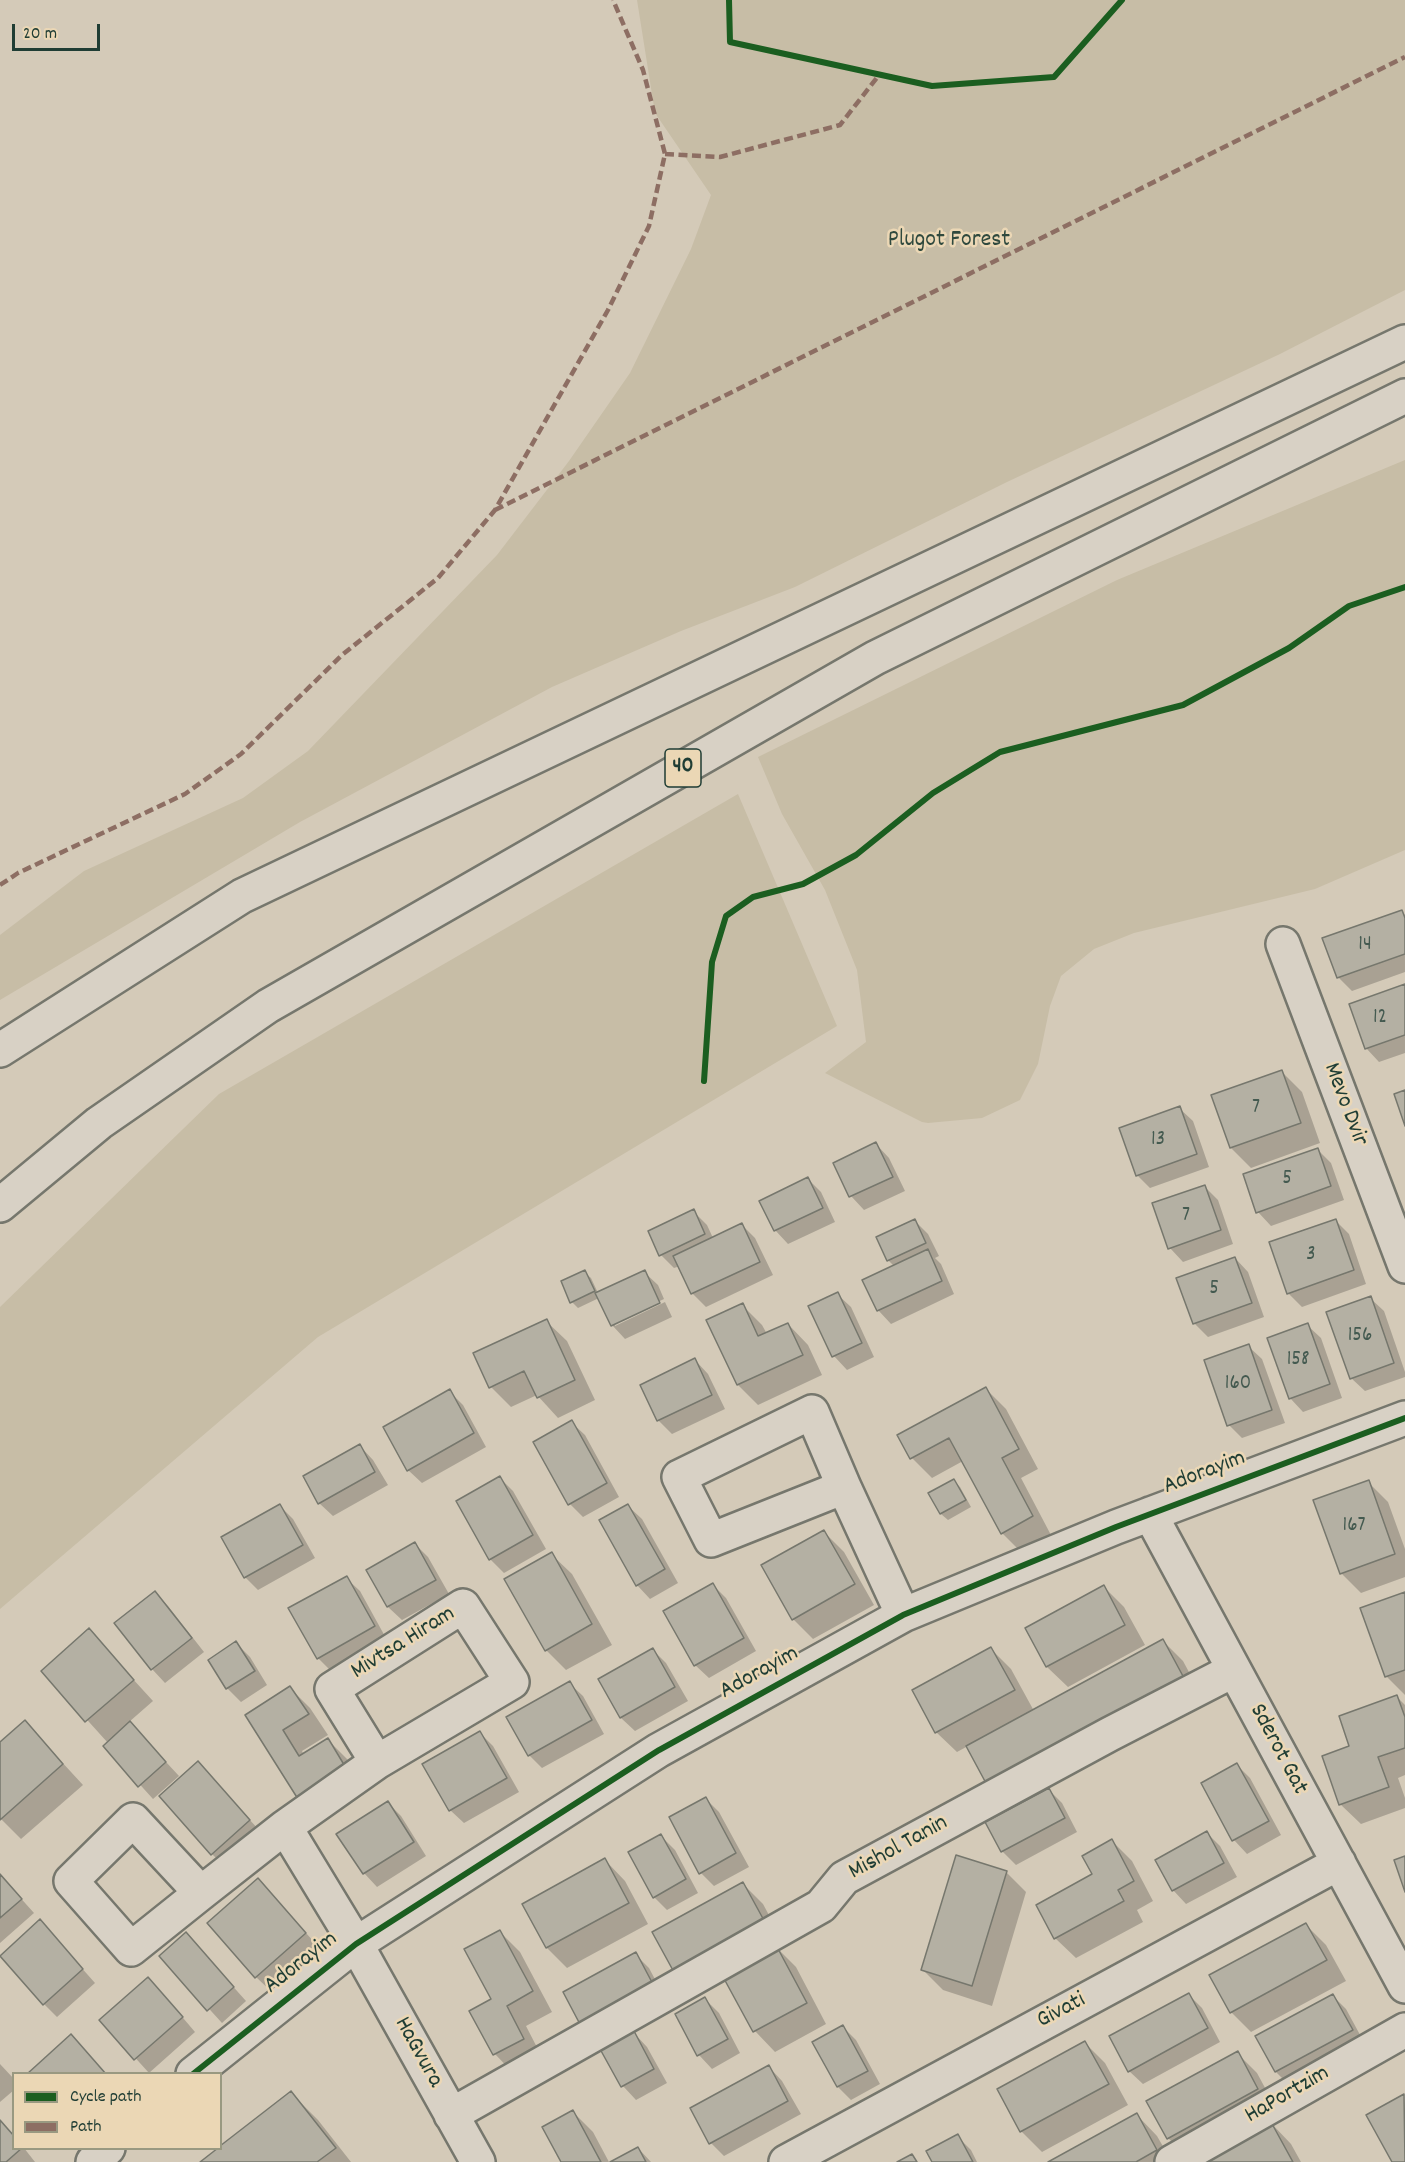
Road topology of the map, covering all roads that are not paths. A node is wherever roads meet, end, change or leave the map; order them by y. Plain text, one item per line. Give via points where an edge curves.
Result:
1 (1405, 342) edge
2 (1405, 396) edge
3 (1283, 944) dead end
4 (0, 1050) edge
5 (0, 1205) edge
6 (1405, 1266) edge
7 (1405, 1418) edge
8 (844, 1487) junction
9 (1150, 1514) junction
10 (903, 1615) junction
11 (1234, 1670) junction
12 (378, 1762) junction
13 (285, 1827) junction
14 (1339, 1863) junction
15 (201, 1893) dead end
16 (356, 1944) junction
17 (1405, 1986) edge
18 (1405, 2030) edge
19 (195, 2072) edge
20 (451, 2115) junction
21 (106, 2150) edge
22 (93, 2162) edge
23 (478, 2162) edge
24 (786, 2162) edge
25 (1172, 2162) edge

1 - 4 main road via 242,896
2 - 5 main road, 40 via 875,658 278,1000 99,1123
3 - 6 main road, Mevo Dvir
7 - 9 main road, Adorayim
8 - 8 main road via 711,1540 680,1477 812,1412
8 - 10 main road
9 - 10 main road, Adorayim
9 - 11 main road, Sderot Gat
10 - 16 main road, Adorayim via 659,1749
11 - 14 main road, Sderot Gat
11 - 20 main road, Mishol Tanin via 844,1878 821,1906
12 - 12 main road, Mivtsa Hiram via 512,1682 463,1606 332,1689
12 - 13 main road, Mivtsa Hiram
13 - 15 main road, Mivtsa Hiram
13 - 16 main road, HaGvura
14 - 17 main road, Sderot Gat
14 - 24 main road, Givati
16 - 19 main road, Adorayim
16 - 20 main road, HaGvura
18 - 25 main road, HaPortzim
20 - 23 main road, HaGvura
21 - 22 main road

